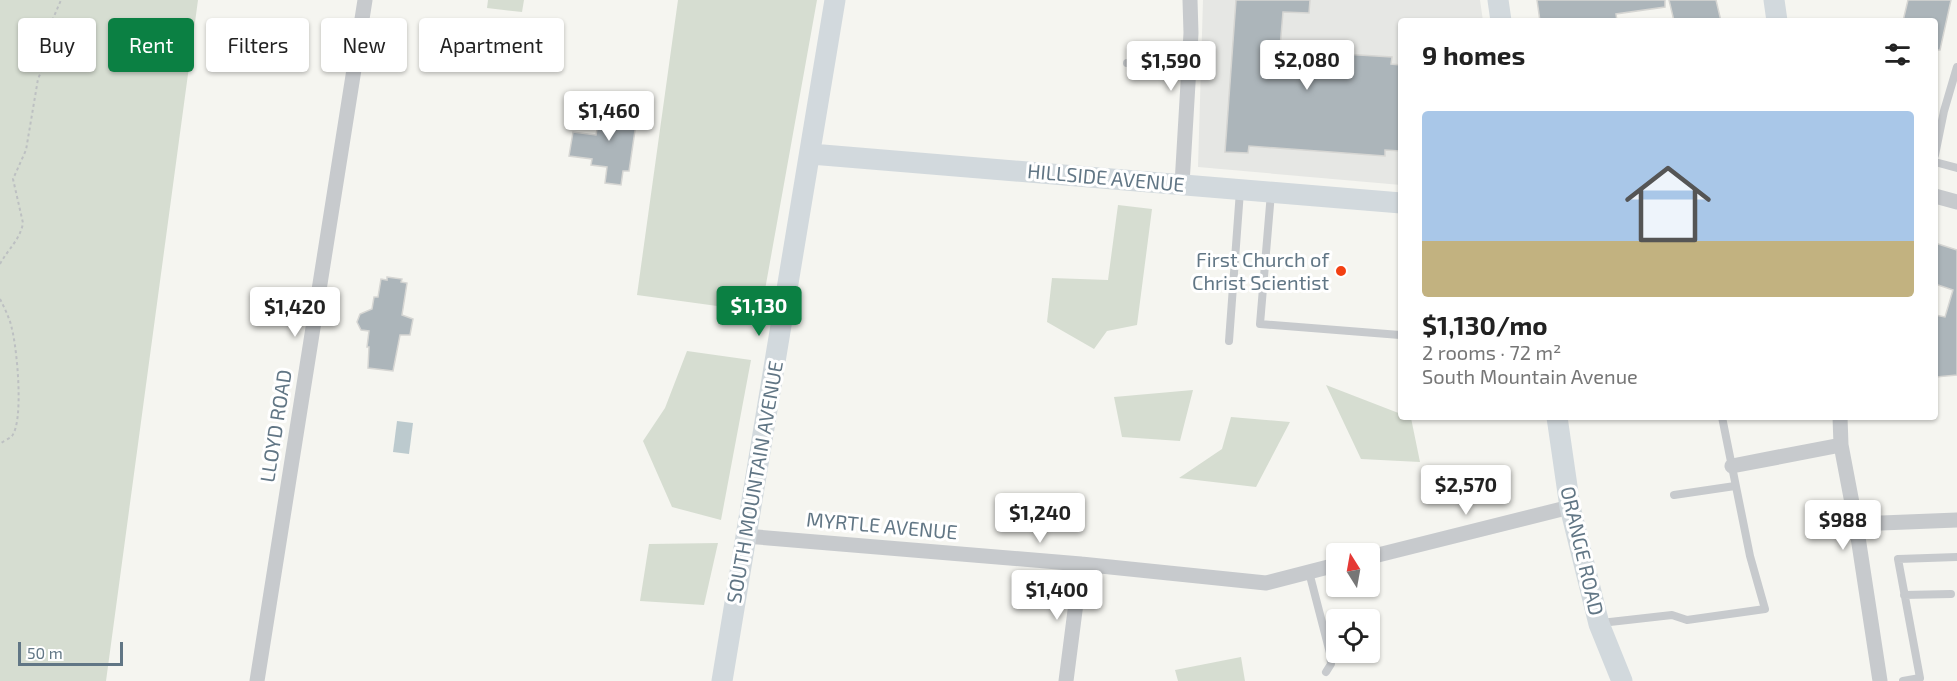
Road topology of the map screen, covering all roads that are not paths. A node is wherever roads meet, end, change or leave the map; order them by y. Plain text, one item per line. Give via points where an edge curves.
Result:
1 (365, 0) edge
2 (836, 0) edge
3 (1190, 0) edge
4 (1498, 0) edge
5 (1774, 0) edge
6 (1501, 18) edge
7 (1777, 18) edge
8 (1126, 63) dead end
9 (1957, 67) edge
10 (1189, 68) junction
11 (1938, 140) edge
12 (811, 154) junction
13 (1938, 163) edge
14 (1957, 168) edge
15 (1182, 184) junction
16 (1240, 189) junction
17 (1271, 192) junction
18 (1938, 196) edge
19 (1955, 199) edge
20 (1398, 203) edge
21 (1398, 335) edge
22 (1229, 341) dead end
23 (1557, 420) edge
24 (1723, 420) edge
25 (1840, 420) edge
26 (1841, 445) junction
27 (1732, 466) junction
28 (1735, 486) junction
29 (1674, 495) dead end
30 (1570, 507) junction
31 (1957, 520) edge
32 (1856, 524) junction
33 (745, 536) junction
34 (1380, 554) edge
35 (1957, 557) edge
36 (1081, 564) junction
37 (1326, 568) edge
38 (1309, 572) junction
39 (1951, 594) dead end
40 (1904, 595) junction
41 (1599, 624) junction
42 (1326, 672) dead end
43 (257, 681) edge
44 (722, 681) edge
45 (1066, 681) edge
46 (1622, 681) edge
47 (1880, 681) edge
48 (1903, 681) edge

1 - 43 street, LLOYD ROAD
2 - 12 street, SOUTH MOUNTAIN AVENUE
3 - 10 street
4 - 6 street
5 - 7 street
8 - 10 lane
9 - 11 lane
10 - 15 street
12 - 15 street, HILLSIDE AVENUE
12 - 33 street, SOUTH MOUNTAIN AVENUE
13 - 14 lane
15 - 16 street, HILLSIDE AVENUE
16 - 17 street, HILLSIDE AVENUE
16 - 22 lane
17 - 20 street, HILLSIDE AVENUE
17 - 21 lane via 1260,324
18 - 19 street
23 - 30 street, ORANGE ROAD
24 - 27 lane
25 - 26 street
26 - 27 street
26 - 32 street
27 - 28 lane
28 - 29 lane
28 - 41 lane via 1765,609 1687,620 1672,615
30 - 34 street
30 - 41 street, ORANGE ROAD
31 - 32 street
32 - 47 street
33 - 36 street, MYRTLE AVENUE
33 - 44 street, SOUTH MOUNTAIN AVENUE
35 - 40 lane via 1898,559
36 - 38 street, MYRTLE AVENUE via 1266,583
36 - 45 street
37 - 38 street, MYRTLE AVENUE
38 - 42 lane via 1330,653 1331,664
39 - 40 lane
40 - 48 lane via 1920,678
41 - 46 street, ORANGE ROAD

